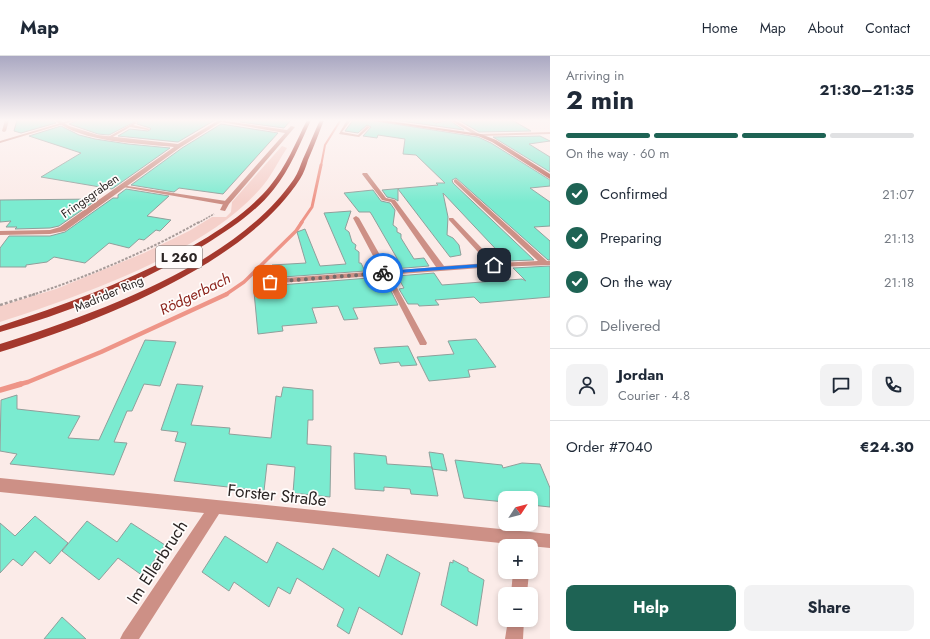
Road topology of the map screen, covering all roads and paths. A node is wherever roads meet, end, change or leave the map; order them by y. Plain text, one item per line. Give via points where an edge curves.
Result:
1 (177, 147) edge
2 (276, 147) edge
3 (295, 147) edge
4 (311, 147) edge
5 (504, 147) edge
6 (366, 174) dead end
7 (550, 177) edge
8 (456, 181) dead end
9 (122, 186) junction
10 (226, 203) junction
11 (223, 210) joint
12 (356, 218) dead end
13 (450, 218) dead end
14 (0, 233) edge
15 (548, 264) edge
16 (494, 265) junction
17 (442, 269) junction
18 (386, 272) junction
19 (270, 282) dead end
20 (0, 305) edge
21 (0, 329) edge
22 (424, 343) dead end
23 (0, 348) edge
24 (0, 485) edge
25 (216, 507) junction
26 (498, 540) edge
27 (538, 541) edge
28 (550, 541) edge
29 (515, 627) edge
30 (129, 639) edge
31 (514, 639) edge

1 - 9 street, Fringsgraben
2 - 10 street
3 - 21 main road, Madrider Ring / L 260 via 278,180 257,204 231,225 188,253 122,285 56,311
4 - 23 main road, Madrider Ring / L 260 via 298,178 275,207 242,236 204,261 156,287 60,328
5 - 7 main road
6 - 17 street via 384,199 393,201
8 - 15 street
9 - 10 lane
9 - 14 street, Fringsgraben via 62,229 50,232
10 - 11 street
11 - 20 path via 143,251 56,287
12 - 18 street
13 - 16 street
15 - 16 street
16 - 17 street
17 - 18 street
18 - 19 street
18 - 22 lane
24 - 25 street, Forster Straße
25 - 26 street, Forster Straße
25 - 30 street, Im Ellerbruch
27 - 28 street, Forster Straße
29 - 31 street

